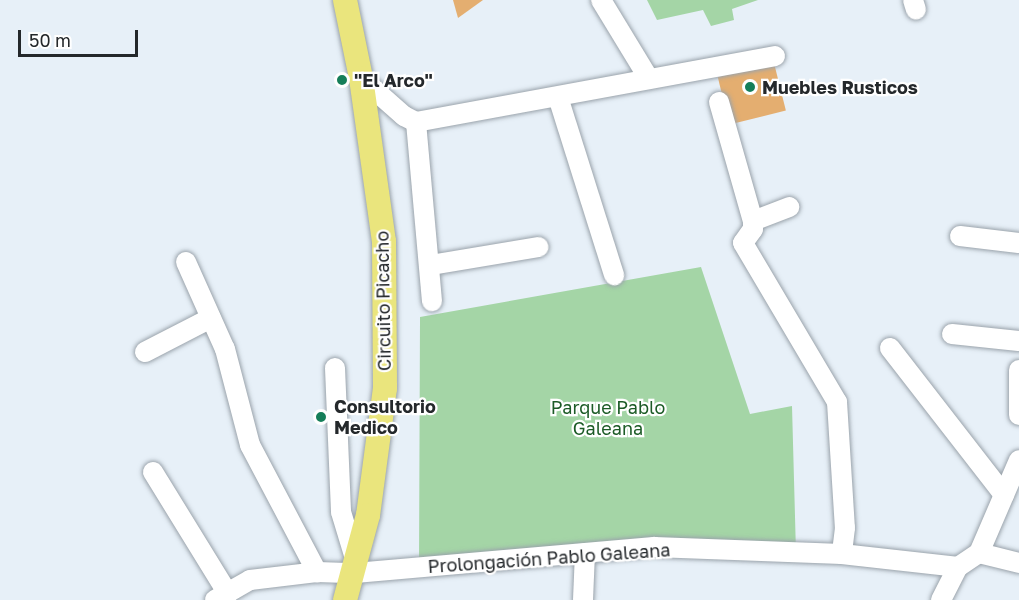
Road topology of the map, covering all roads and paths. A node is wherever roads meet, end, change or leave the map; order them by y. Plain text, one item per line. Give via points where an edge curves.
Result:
1 (345, 0) edge
2 (601, 0) edge
3 (775, 56) dead end
4 (360, 78) junction
5 (649, 79) junction
6 (558, 97) junction
7 (719, 102) dead end
8 (416, 122) junction
9 (789, 207) dead end
10 (753, 221) junction
11 (960, 236) dead end
12 (1019, 243) edge
13 (538, 248) dead end
14 (186, 262) dead end
15 (430, 265) junction
16 (614, 275) dead end
17 (432, 302) dead end
18 (211, 318) junction
19 (952, 334) dead end
20 (1019, 341) edge
21 (890, 348) dead end
22 (145, 352) dead end
23 (335, 368) dead end
24 (1019, 370) edge
25 (1019, 415) edge
26 (1019, 460) edge
27 (153, 472) dead end
28 (1004, 495) junction
29 (585, 553) junction
30 (979, 553) junction
31 (842, 554) junction
32 (1019, 563) edge
33 (958, 567) junction
34 (356, 569) junction
35 (317, 572) junction
36 (222, 597) edge
37 (345, 600) edge
38 (583, 600) edge
39 (941, 600) edge

1 - 4 main road, Circuito Picacho
2 - 5 street
3 - 5 street
4 - 8 street
4 - 34 main road, Circuito Picacho via 384,241 385,388 368,515
5 - 6 street
6 - 8 street
6 - 16 street
7 - 10 street
8 - 15 street
9 - 10 street
10 - 31 street via 753,229 743,243 837,402 845,528
11 - 12 street
13 - 15 street
14 - 18 street
15 - 17 street
18 - 22 street
18 - 35 street via 225,349 250,445
19 - 20 street
21 - 28 street
23 - 34 street via 342,513
24 - 25 street
26 - 28 street
27 - 36 street
28 - 30 street
29 - 31 street, Prolongación Pablo Galeana via 654,547
29 - 34 street, Prolongación Pablo Galeana
29 - 38 street
30 - 32 street
30 - 33 street
31 - 33 street, Prolongación Pablo Galeana
33 - 39 street
34 - 35 street, Prolongación Pablo Galeana
34 - 37 main road, Circuito Picacho
35 - 36 street, Prolongación Pablo Galeana via 250,580

